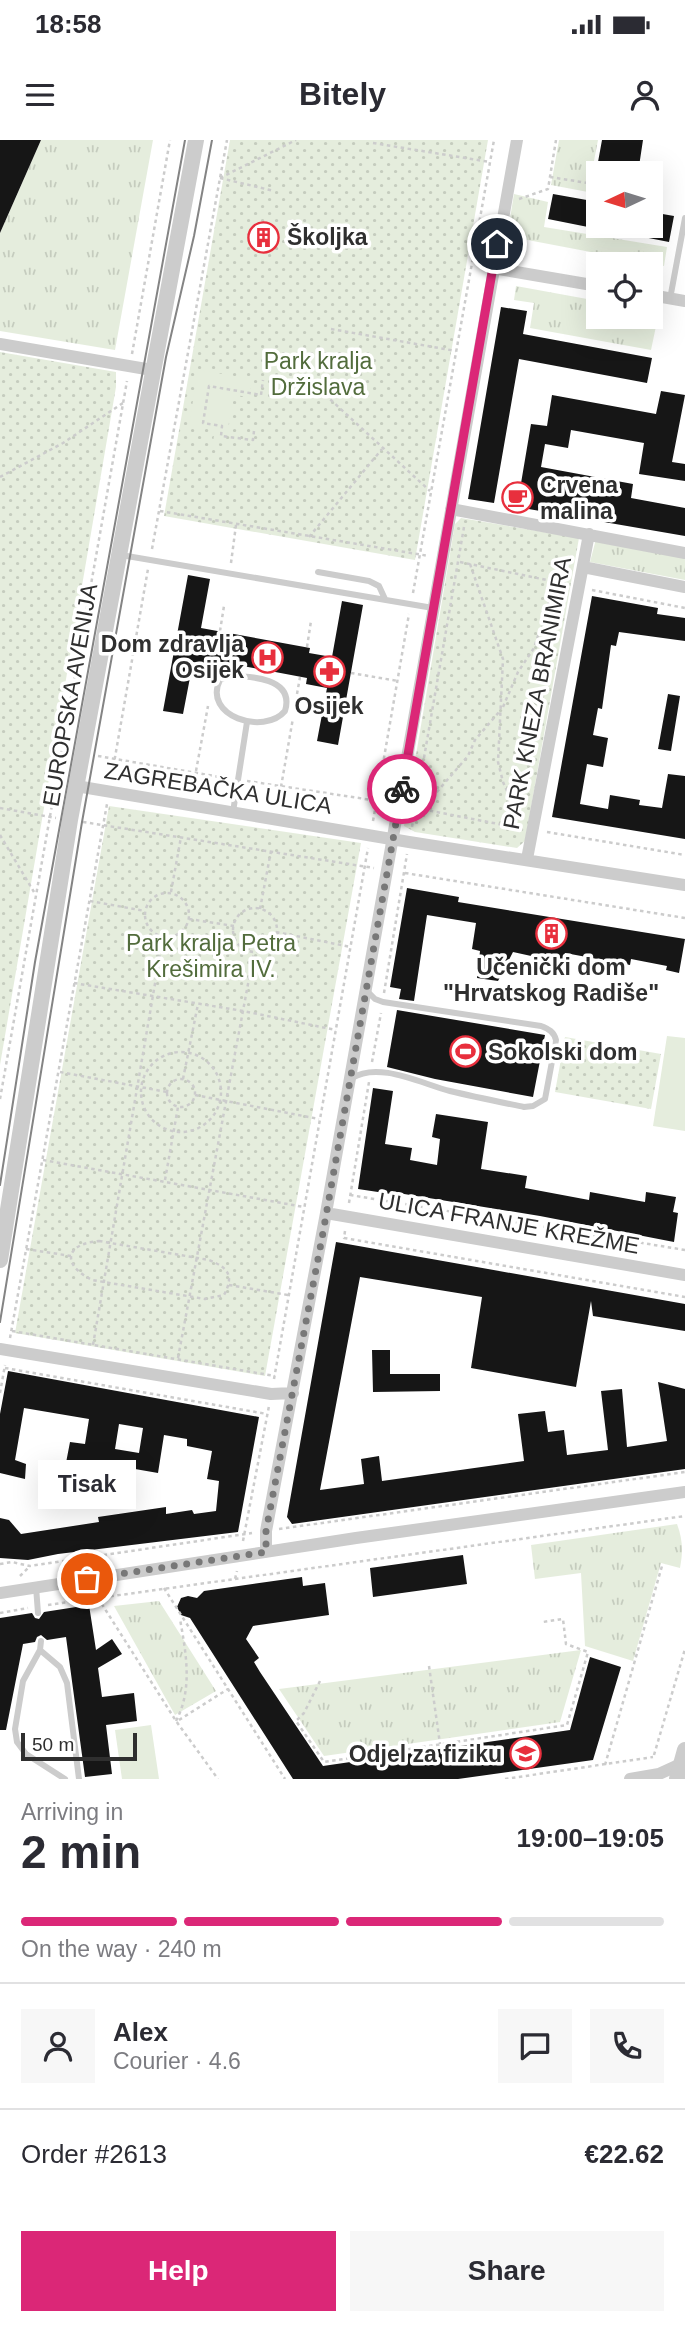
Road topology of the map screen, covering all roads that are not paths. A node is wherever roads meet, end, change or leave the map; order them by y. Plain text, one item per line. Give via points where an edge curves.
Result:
1 (196, 140) edge
2 (517, 140) edge
3 (685, 218) edge
4 (493, 268) junction
5 (586, 284) edge
6 (663, 298) edge
7 (670, 299) junction
8 (685, 301) edge
9 (0, 344) edge
10 (152, 370) junction
11 (452, 509) junction
12 (589, 534) junction
13 (685, 553) edge
14 (118, 554) junction
15 (583, 568) junction
16 (318, 572) dead end
17 (685, 587) edge
18 (385, 599) junction
19 (433, 608) junction
20 (247, 722) junction
21 (76, 786) junction
22 (233, 812) junction
23 (393, 839) junction
24 (527, 859) junction
25 (685, 885) edge
26 (366, 990) junction
27 (350, 1079) junction
28 (326, 1213) junction
29 (0, 1260) edge
30 (685, 1275) edge
31 (4, 1350) edge
32 (293, 1393) junction
33 (685, 1492) edge
34 (266, 1552) junction
35 (36, 1587) junction
36 (0, 1592) edge
37 (38, 1609) road end
38 (41, 1641) dead end
39 (40, 1650) junction
40 (684, 1760) edge
41 (65, 1779) edge
42 (79, 1779) edge
43 (630, 1779) edge
44 (677, 1779) edge

1 - 10 street, EUROPSKA AVENIJA
2 - 4 street
3 - 7 lane
4 - 5 street
4 - 11 street
6 - 7 street
7 - 8 street
9 - 10 street
10 - 14 street, EUROPSKA AVENIJA
11 - 12 street
11 - 19 street
12 - 13 street
12 - 15 street, PARK KNEZA BRANIMIRA
14 - 18 lane
14 - 21 street, EUROPSKA AVENIJA
15 - 17 street
15 - 24 street, PARK KNEZA BRANIMIRA
16 - 18 lane via 369,581 379,586
18 - 19 lane
19 - 23 street
20 - 20 lane via 280,716 287,703 283,687 236,676 220,680 216,694 220,706
20 - 22 lane
21 - 22 street, ZAGREBAČKA ULICA
21 - 29 street, EUROPSKA AVENIJA
22 - 23 street, ZAGREBAČKA ULICA
23 - 24 street, ZAGREBAČKA ULICA
23 - 26 street
24 - 25 street, ZAGREBAČKA ULICA
26 - 27 street
26 - 27 lane via 383,1002 541,1026 555,1034 556,1040 545,1099 533,1106 371,1072
27 - 28 street
28 - 30 street, ULICA FRANJE KREŽME
28 - 32 street
31 - 32 street via 271,1394
32 - 34 street via 266,1531
33 - 34 street
34 - 35 street
35 - 36 street
35 - 37 lane
38 - 39 lane
39 - 41 lane via 23,1681 17,1742 26,1754
39 - 42 lane via 60,1667 67,1683
40 - 43 street via 667,1771
40 - 44 street

